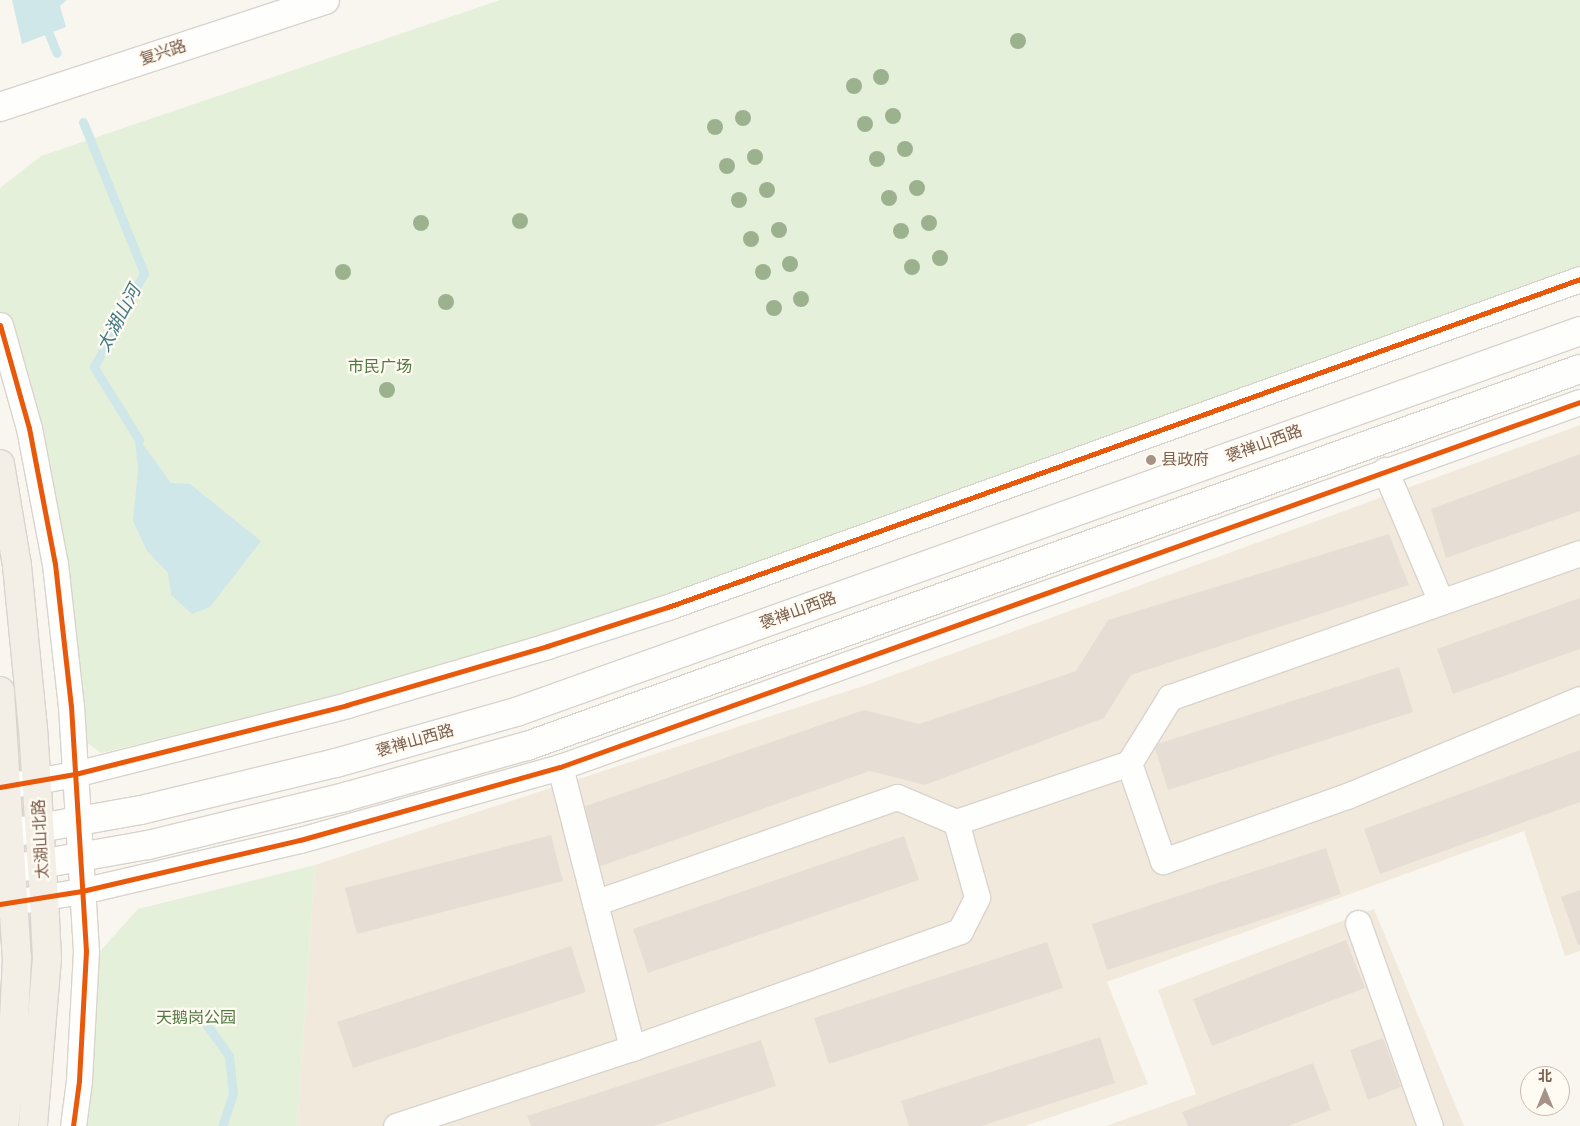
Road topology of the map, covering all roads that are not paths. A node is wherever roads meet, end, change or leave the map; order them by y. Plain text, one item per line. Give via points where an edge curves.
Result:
1 (325, 0) edge
2 (0, 107) edge
3 (1580, 279) edge
4 (0, 325) edge
5 (1580, 331) edge
6 (1580, 369) edge
7 (1580, 402) edge
8 (0, 464) edge
9 (1385, 470) junction
10 (1580, 553) edge
11 (1441, 602) junction
12 (0, 691) edge
13 (1580, 699) edge
14 (1129, 763) junction
15 (560, 767) junction
16 (75, 774) junction
17 (37, 781) junction
18 (4, 786) edge
19 (78, 821) junction
20 (956, 822) junction
21 (40, 827) junction
22 (6, 834) edge
23 (80, 857) junction
24 (42, 863) junction
25 (6, 870) edge
26 (82, 891) junction
27 (44, 897) junction
28 (7, 903) edge
29 (595, 903) junction
30 (1358, 923) dead end
31 (632, 1048) junction
32 (4, 1126) edge
33 (34, 1126) edge
34 (74, 1126) edge
35 (396, 1126) edge
36 (1430, 1126) edge

1 - 2 main road, 复兴路
3 - 16 street via 668,607 348,705
4 - 16 street via 29,428 55,564
5 - 19 main road, 褒禅山西路 via 516,712 336,763 141,810
6 - 23 main road via 527,746 345,797
7 - 9 street
8 - 17 main road, 太湖山北路 via 17,566
9 - 11 street
9 - 15 street
10 - 11 street
11 - 14 street via 1170,698
12 - 18 main road, 太湖山北路
13 - 14 street via 1347,796 1163,861
14 - 20 street
15 - 26 street via 300,840
15 - 29 street
16 - 17 street
16 - 19 street
17 - 18 street
17 - 21 main road, 太湖山北路
18 - 22 main road, 太湖山北路
19 - 21 main road, 褒禅山西路
19 - 23 street
20 - 29 street via 897,797
20 - 31 street via 977,897 960,931
21 - 22 main road, 褒禅山西路
21 - 24 main road, 太湖山北路
22 - 25 main road, 太湖山北路
23 - 24 main road
23 - 26 street
24 - 25 main road
24 - 27 main road, 太湖山北路
25 - 28 main road, 太湖山北路
26 - 27 street
26 - 34 street via 86,952
27 - 28 street
27 - 33 main road, 太湖山北路 via 47,958
28 - 32 main road, 太湖山北路 via 17,958 12,1061
29 - 31 street
30 - 36 street
31 - 35 street

